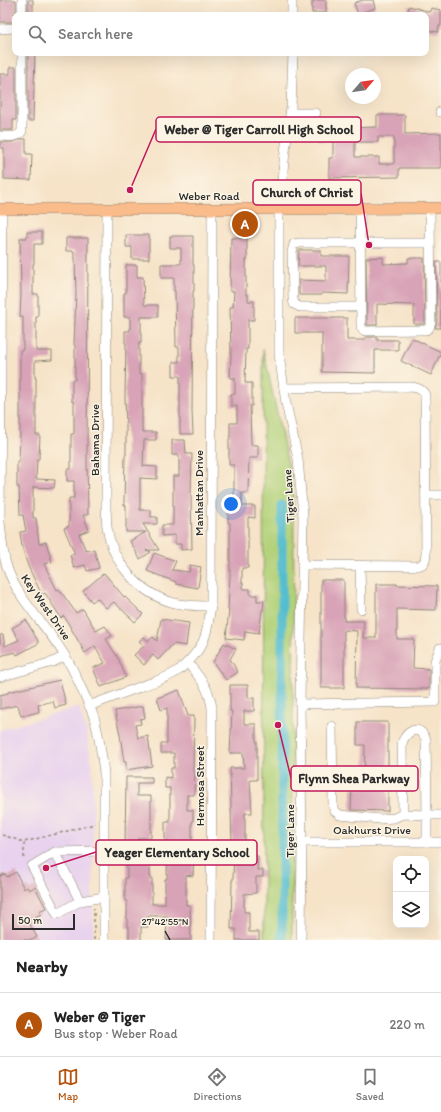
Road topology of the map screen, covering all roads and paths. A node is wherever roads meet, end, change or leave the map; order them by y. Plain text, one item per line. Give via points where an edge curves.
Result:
1 (22, 0) edge
2 (292, 0) edge
3 (22, 12) edge
4 (292, 12) edge
5 (12, 28) edge
6 (0, 29) edge
7 (22, 56) edge
8 (293, 56) edge
9 (316, 112) dead end
10 (290, 113) junction
11 (0, 136) edge
12 (360, 208) junction
13 (430, 208) junction
14 (441, 208) edge
15 (1, 209) edge
16 (107, 209) junction
17 (212, 209) junction
18 (279, 209) junction
19 (360, 243) junction
20 (430, 243) junction
21 (360, 307) junction
22 (284, 388) junction
23 (426, 495) junction
24 (441, 495) edge
25 (302, 565) junction
26 (360, 565) junction
27 (3, 568) edge
28 (211, 606) junction
29 (361, 609) dead end
30 (440, 648) edge
31 (65, 656) junction
32 (188, 663) junction
33 (0, 676) edge
34 (300, 704) junction
35 (89, 706) junction
36 (332, 726) dead end
37 (403, 814) junction
38 (441, 815) edge
39 (427, 816) junction
40 (24, 842) dead end
41 (302, 842) junction
42 (427, 842) junction
43 (441, 842) edge
44 (104, 851) junction
45 (55, 852) junction
46 (24, 858) dead end
47 (104, 897) junction
48 (80, 901) junction
49 (104, 940) edge
50 (211, 940) edge
51 (301, 940) edge

1 - 3 street
2 - 4 street
5 - 6 street
7 - 11 street via 22,131 17,136
8 - 10 street, Tiger Lane
9 - 10 street
10 - 18 street, Tiger Lane
12 - 13 main road, Weber Road
12 - 18 main road, Weber Road
12 - 19 street
13 - 14 main road, Weber Road
13 - 20 street
15 - 16 main road, Weber Road
15 - 27 street, Key West Drive via 0,522
16 - 17 main road, Weber Road
16 - 28 street, Bahama Drive via 106,509 111,544 128,575 157,597 172,603
17 - 18 main road, Weber Road
17 - 28 street, Manhattan Drive
18 - 22 street, Tiger Lane via 279,354
19 - 20 street
19 - 21 street
19 - 21 street via 296,243 292,252 293,302 297,306
20 - 21 street via 429,328 365,331 361,327
22 - 23 street via 421,389 425,395
22 - 25 street, Tiger Lane via 298,459 303,516
23 - 24 street
23 - 26 street via 425,562 418,566
25 - 26 street
25 - 34 street, Tiger Lane
26 - 29 street
27 - 31 street, Key West Drive
28 - 32 street, Manhattan Drive via 203,642
30 - 34 street via 435,661 435,702
31 - 33 street via 53,662
31 - 35 street, Key West Drive
32 - 35 street, Manhattan Drive via 165,677
32 - 50 street, Hermosa Street via 207,689 212,708
34 - 41 street, Tiger Lane
35 - 44 street, Key West Drive via 98,731 104,773
36 - 37 street via 335,811 340,815 380,819
37 - 39 street
37 - 39 street via 403,738 411,731 417,731 426,739
38 - 39 street
39 - 42 street
40 - 46 path
41 - 42 street, Oakhurst Drive
41 - 51 street, Tiger Lane
42 - 43 street, Oakhurst Drive
44 - 45 street
44 - 47 street, Key West Drive
45 - 48 street
45 - 48 street via 32,866 56,914
47 - 48 street
47 - 49 street, Key West Drive

